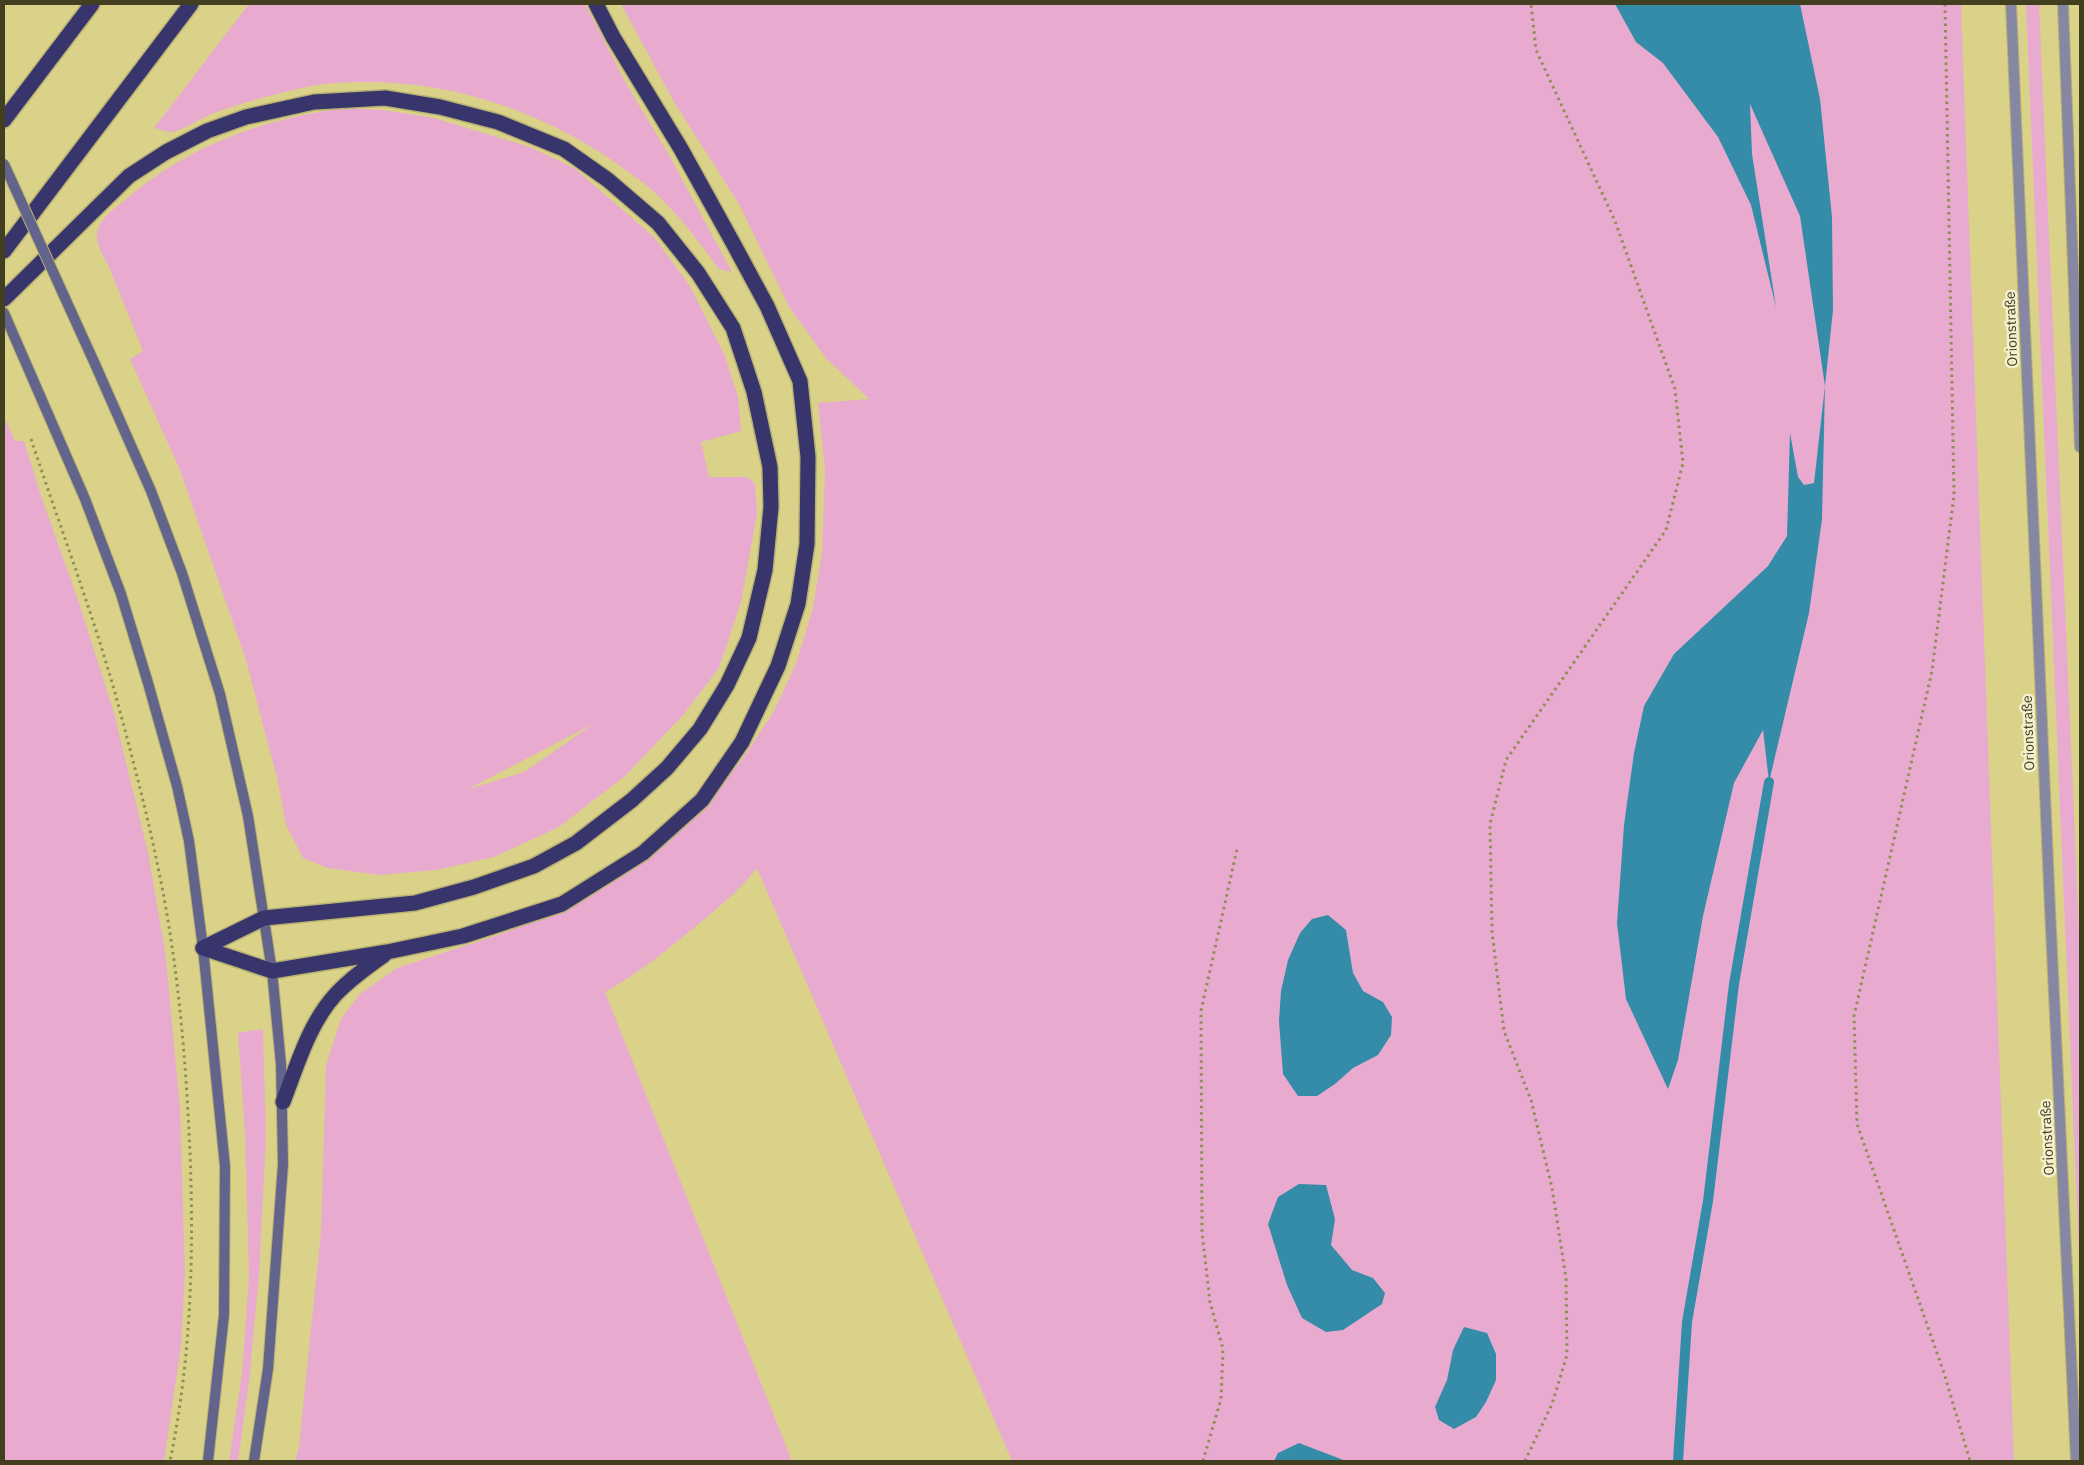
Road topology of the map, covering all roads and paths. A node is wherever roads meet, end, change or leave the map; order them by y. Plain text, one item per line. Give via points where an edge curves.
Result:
1 (92, 4) edge
2 (191, 4) edge
3 (596, 4) edge
4 (1531, 4) edge
5 (1945, 4) edge
6 (2011, 4) edge
7 (2063, 4) edge
8 (4, 120) edge
9 (4, 164) edge
10 (4, 250) edge
11 (4, 299) edge
12 (4, 313) edge
13 (28, 431) dead end
14 (2080, 448) edge
15 (1237, 849) dead end
16 (264, 918) junction
17 (203, 948) junction
18 (387, 952) junction
19 (272, 971) junction
20 (283, 1102) junction
21 (170, 1461) edge
22 (208, 1461) edge
23 (254, 1461) edge
24 (1203, 1461) edge
25 (1525, 1461) edge
26 (1970, 1461) edge
27 (2076, 1461) edge

1 - 8 highway
2 - 10 highway
3 - 18 highway via 742,259 800,381 808,457 807,544 798,604 778,666 742,742 702,800 643,853 562,904 463,936
4 - 25 path via 1536,50 1615,221 1675,389 1683,463 1666,530 1506,760 1490,824 1492,932 1504,1031 1531,1100 1552,1188 1566,1278 1567,1355 1552,1404
5 - 26 path via 1954,495 1932,671 1854,1016 1857,1124 1944,1373
6 - 27 street, Orionstraße
7 - 14 street
9 - 16 main road, bridge via 151,491 182,573 220,694 248,816
11 - 16 highway via 129,176 166,152 207,131 246,117 314,102 385,98 440,106 498,122 564,149 608,180 658,223 698,273 733,328 754,392 770,466 771,507 765,570 749,638 727,685 700,729 667,768 632,800 576,843 534,866 415,903
12 - 17 main road via 85,499 121,594 177,786 189,841
13 - 21 path via 114,690 160,873 178,986 193,1225 189,1328
15 - 24 path via 1201,1011 1202,1232 1210,1302 1223,1349 1221,1398
16 - 17 highway
16 - 19 main road
17 - 19 highway
17 - 22 main road via 225,1166 224,1315
18 - 19 highway
18 - 20 highway via 335,995 312,1029
19 - 20 main road
20 - 23 main road via 283,1164 268,1369

